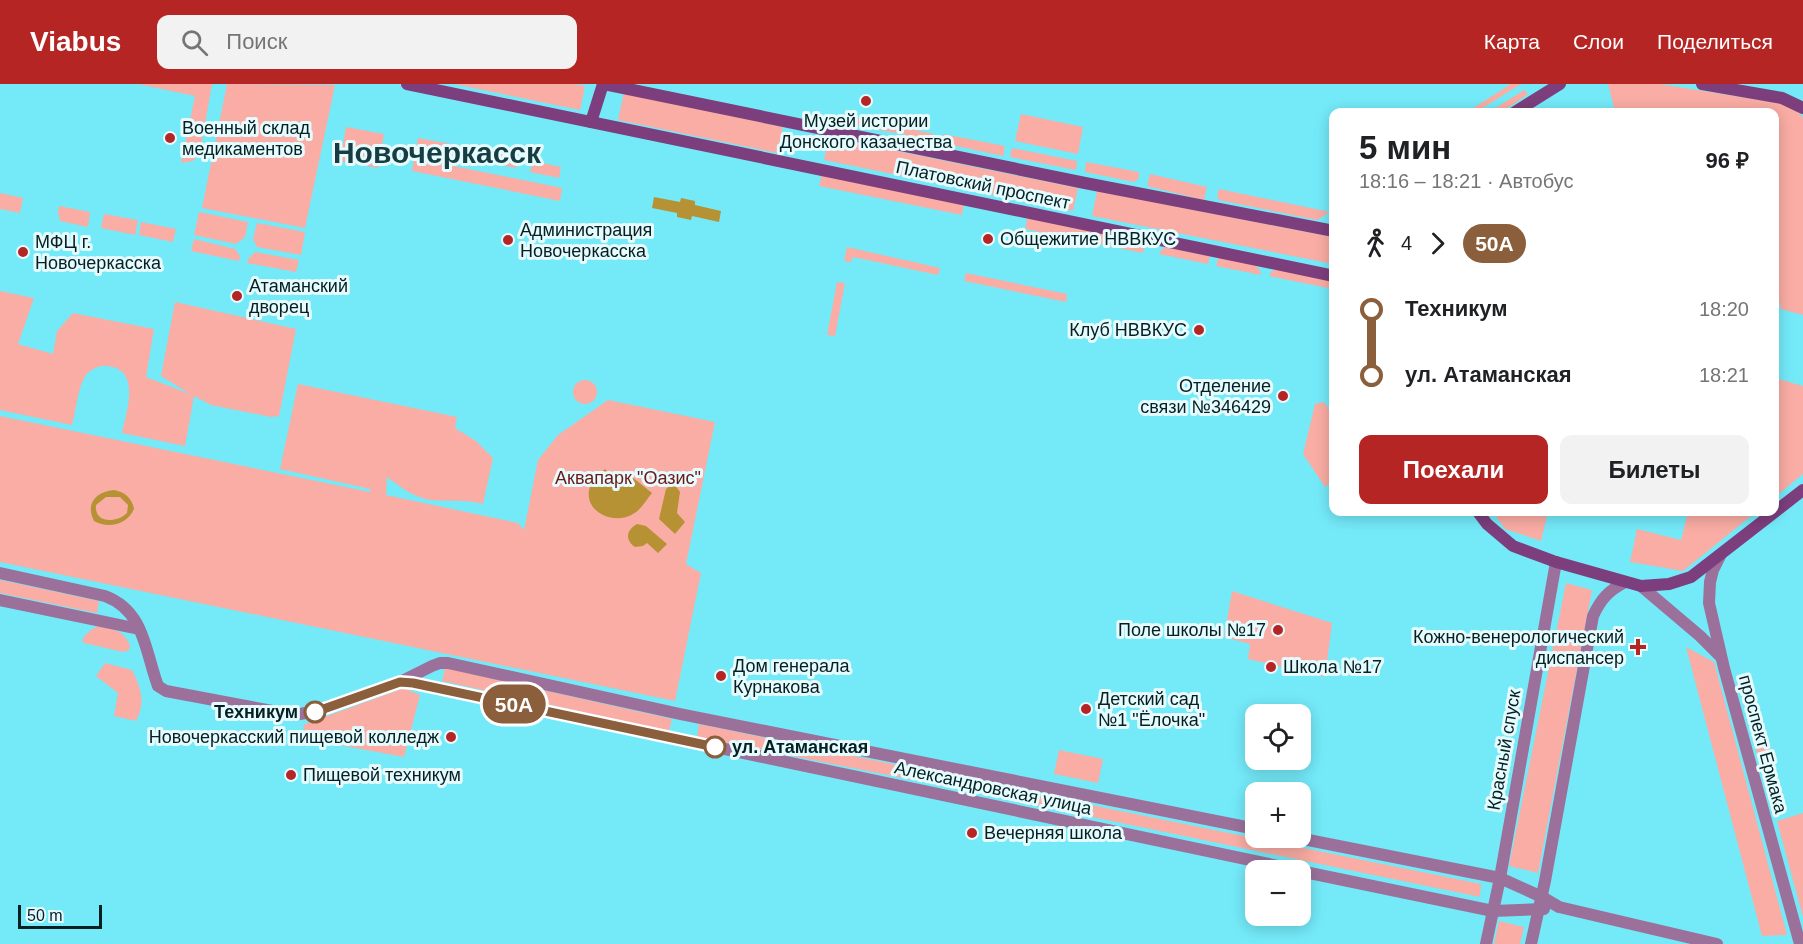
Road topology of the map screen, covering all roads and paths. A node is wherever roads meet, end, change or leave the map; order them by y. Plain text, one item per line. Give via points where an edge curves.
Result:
1 (407, 84) edge
2 (603, 84) edge
3 (1558, 84) edge
4 (1702, 84) edge
5 (1521, 108) edge
6 (1803, 108) edge
7 (591, 122) junction
8 (1329, 230) edge
9 (1329, 275) edge
10 (1803, 490) edge
11 (1779, 509) edge
12 (1481, 516) edge
13 (1770, 516) edge
14 (1720, 556) junction
15 (1556, 562) junction
16 (0, 573) edge
17 (1624, 582) junction
18 (1641, 586) junction
19 (0, 600) edge
20 (139, 629) junction
21 (1721, 657) junction
22 (400, 682) junction
23 (1245, 828) edge
24 (1311, 841) edge
25 (1252, 860) edge
26 (1311, 873) edge
27 (1500, 878) junction
28 (1542, 897) junction
29 (1559, 907) junction
30 (1538, 910) junction
31 (1493, 911) junction
32 (1486, 944) edge
33 (1531, 944) edge
34 (1717, 944) edge
35 (1800, 944) edge

1 - 7 main road, Платовский проспект
2 - 7 main road, Платовский проспект
2 - 8 main road, Платовский проспект
3 - 5 main road
4 - 6 main road via 1782,98
7 - 9 main road, Платовский проспект
10 - 11 main road
12 - 15 main road via 1513,546
13 - 14 main road
14 - 18 main road via 1691,577
14 - 21 street, проспект Ермака via 1709,593
15 - 17 main road
15 - 27 street, Красный спуск
16 - 20 street, Александровская улица via 105,596 129,613
17 - 18 main road
17 - 28 street via 1599,602 1593,616
18 - 21 street, проспект Ермака
19 - 20 street
20 - 22 street, Александровская улица via 158,686 186,696 294,715 317,711
21 - 35 street, проспект Ермака
22 - 23 street, Александровская улица via 432,666 448,663
22 - 25 street, Александровская улица
24 - 27 street, Александровская улица
26 - 31 street, Александровская улица
27 - 28 street, Александровская улица
27 - 31 street, Красный спуск
28 - 29 street, Александровская улица
28 - 30 street
29 - 30 street, Александровская улица
29 - 34 street, Александровская улица
30 - 31 street, Александровская улица
30 - 33 street
31 - 32 street, Красный спуск

